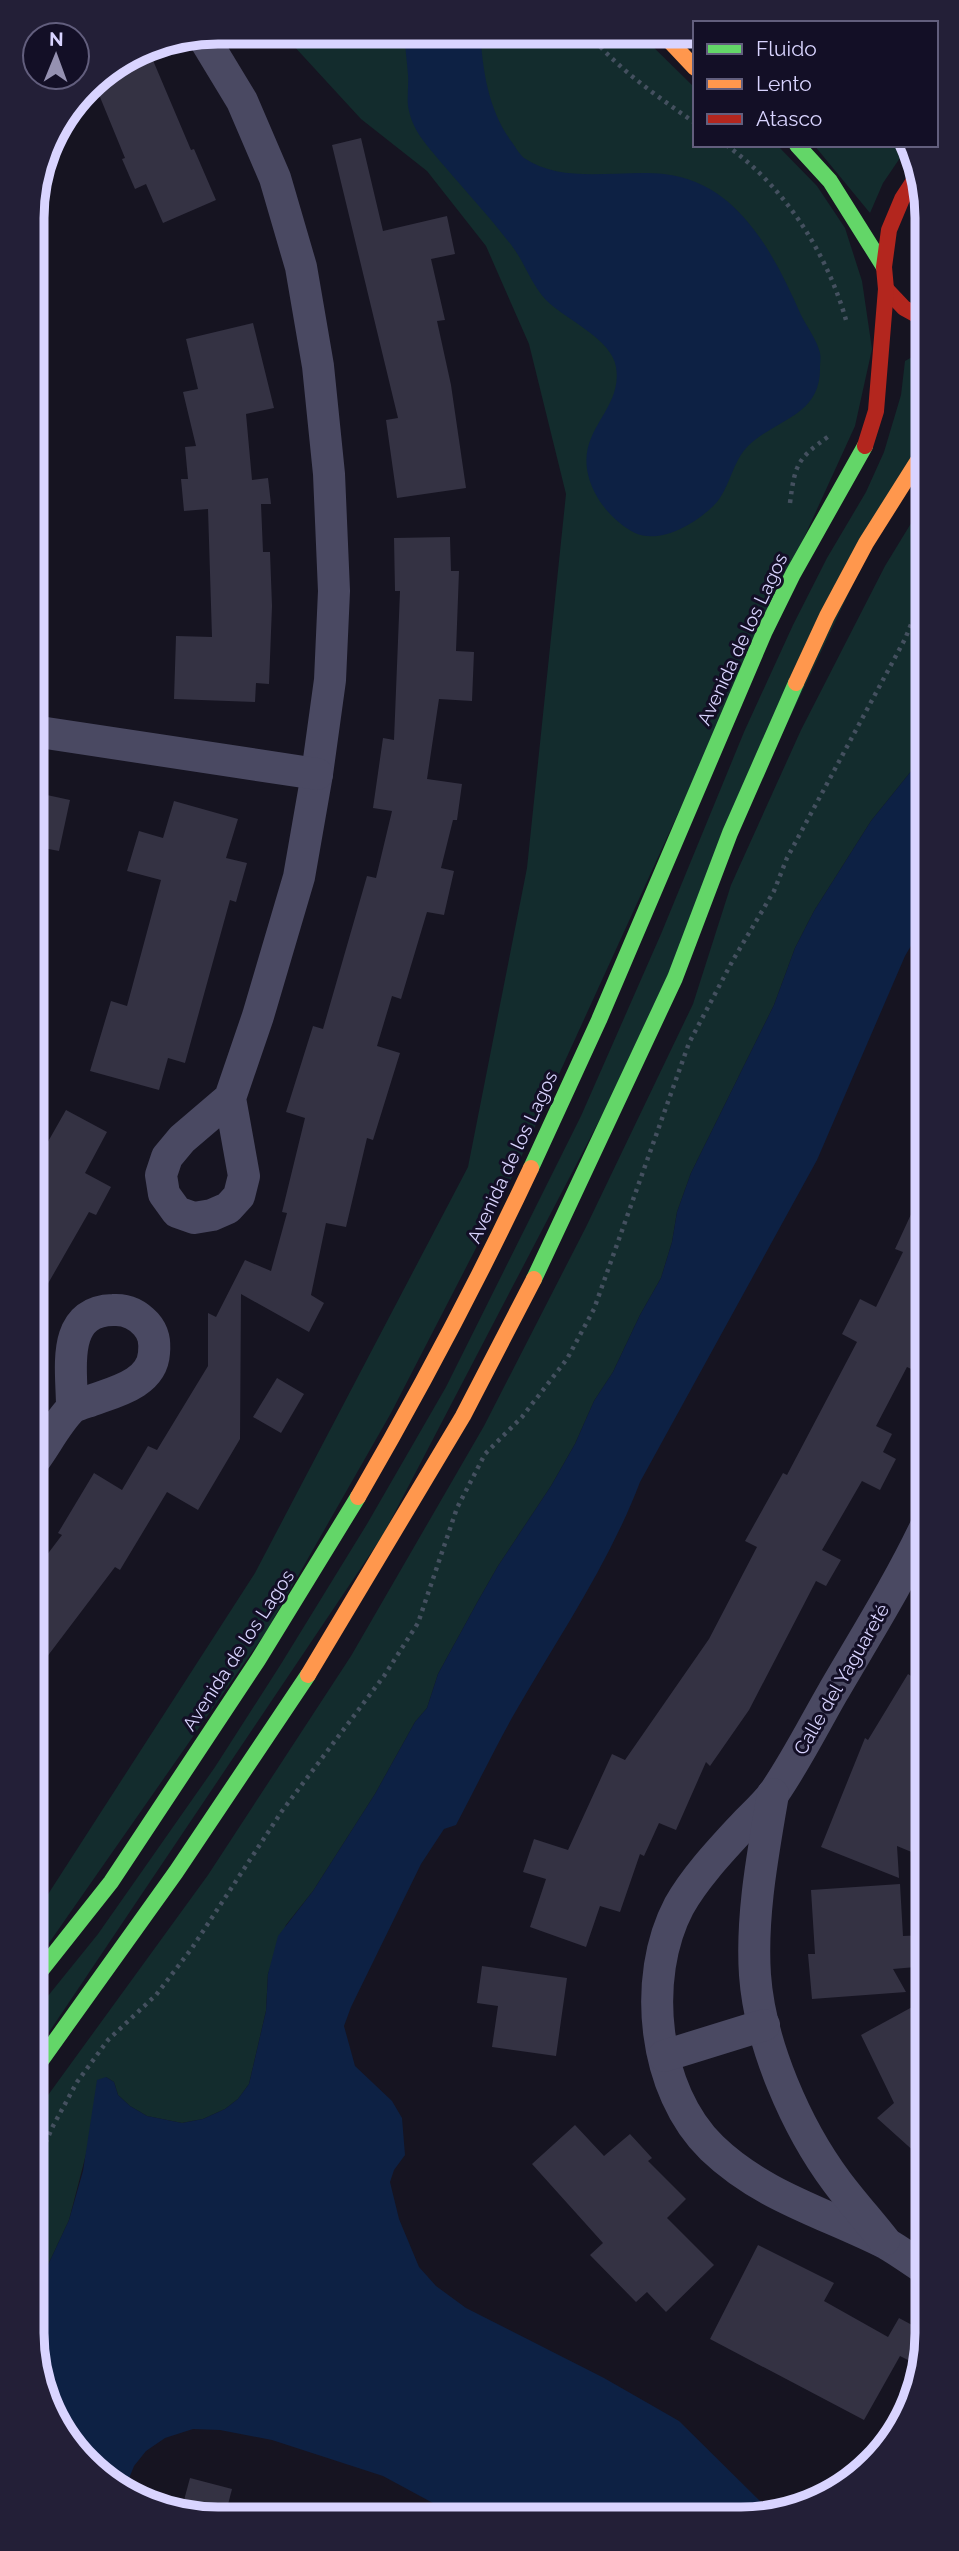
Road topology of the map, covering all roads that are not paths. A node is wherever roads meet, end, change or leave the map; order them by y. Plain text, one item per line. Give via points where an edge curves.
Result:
1 (207, 44) edge
2 (672, 44) edge
3 (693, 66) edge
4 (799, 147) edge
5 (912, 184) edge
6 (884, 267) junction
7 (886, 289) junction
8 (915, 314) edge
9 (915, 465) edge
10 (44, 733) edge
11 (317, 774) junction
12 (230, 1098) dead end
13 (72, 1407) dead end
14 (44, 1447) edge
15 (915, 1549) edge
16 (773, 1794) junction
17 (44, 1967) edge
18 (764, 2025) junction
19 (664, 2056) junction
20 (44, 2057) edge
21 (888, 2245) junction
22 (915, 2262) edge

1 - 11 street via 242,101 275,178 300,267 318,366 334,592 330,680
2 - 3 street
4 - 6 street via 830,181
5 - 6 street via 889,230
6 - 7 street, Avenida de los Lagos
7 - 8 street
7 - 17 street, Avenida de los Lagos via 876,411 865,446 764,633 599,1020 492,1252 353,1507 258,1660 111,1882
9 - 20 street via 866,543 800,672 730,832 675,978 539,1270 463,1416 296,1696
10 - 11 street
11 - 12 street via 299,877
13 - 14 street
15 - 16 street, Calle del Yaguareté
16 - 18 street, Calle del Yaguareté via 755,1946
16 - 19 street, Calle del Yaguareté via 718,1853 680,1905 672,1924 656,1982
18 - 19 street
18 - 21 street, Calle del Yaguareté via 802,2124 835,2180
19 - 21 street, Calle del Yaguareté via 691,2125 732,2165 758,2185
21 - 22 street, Calle del Yaguareté

